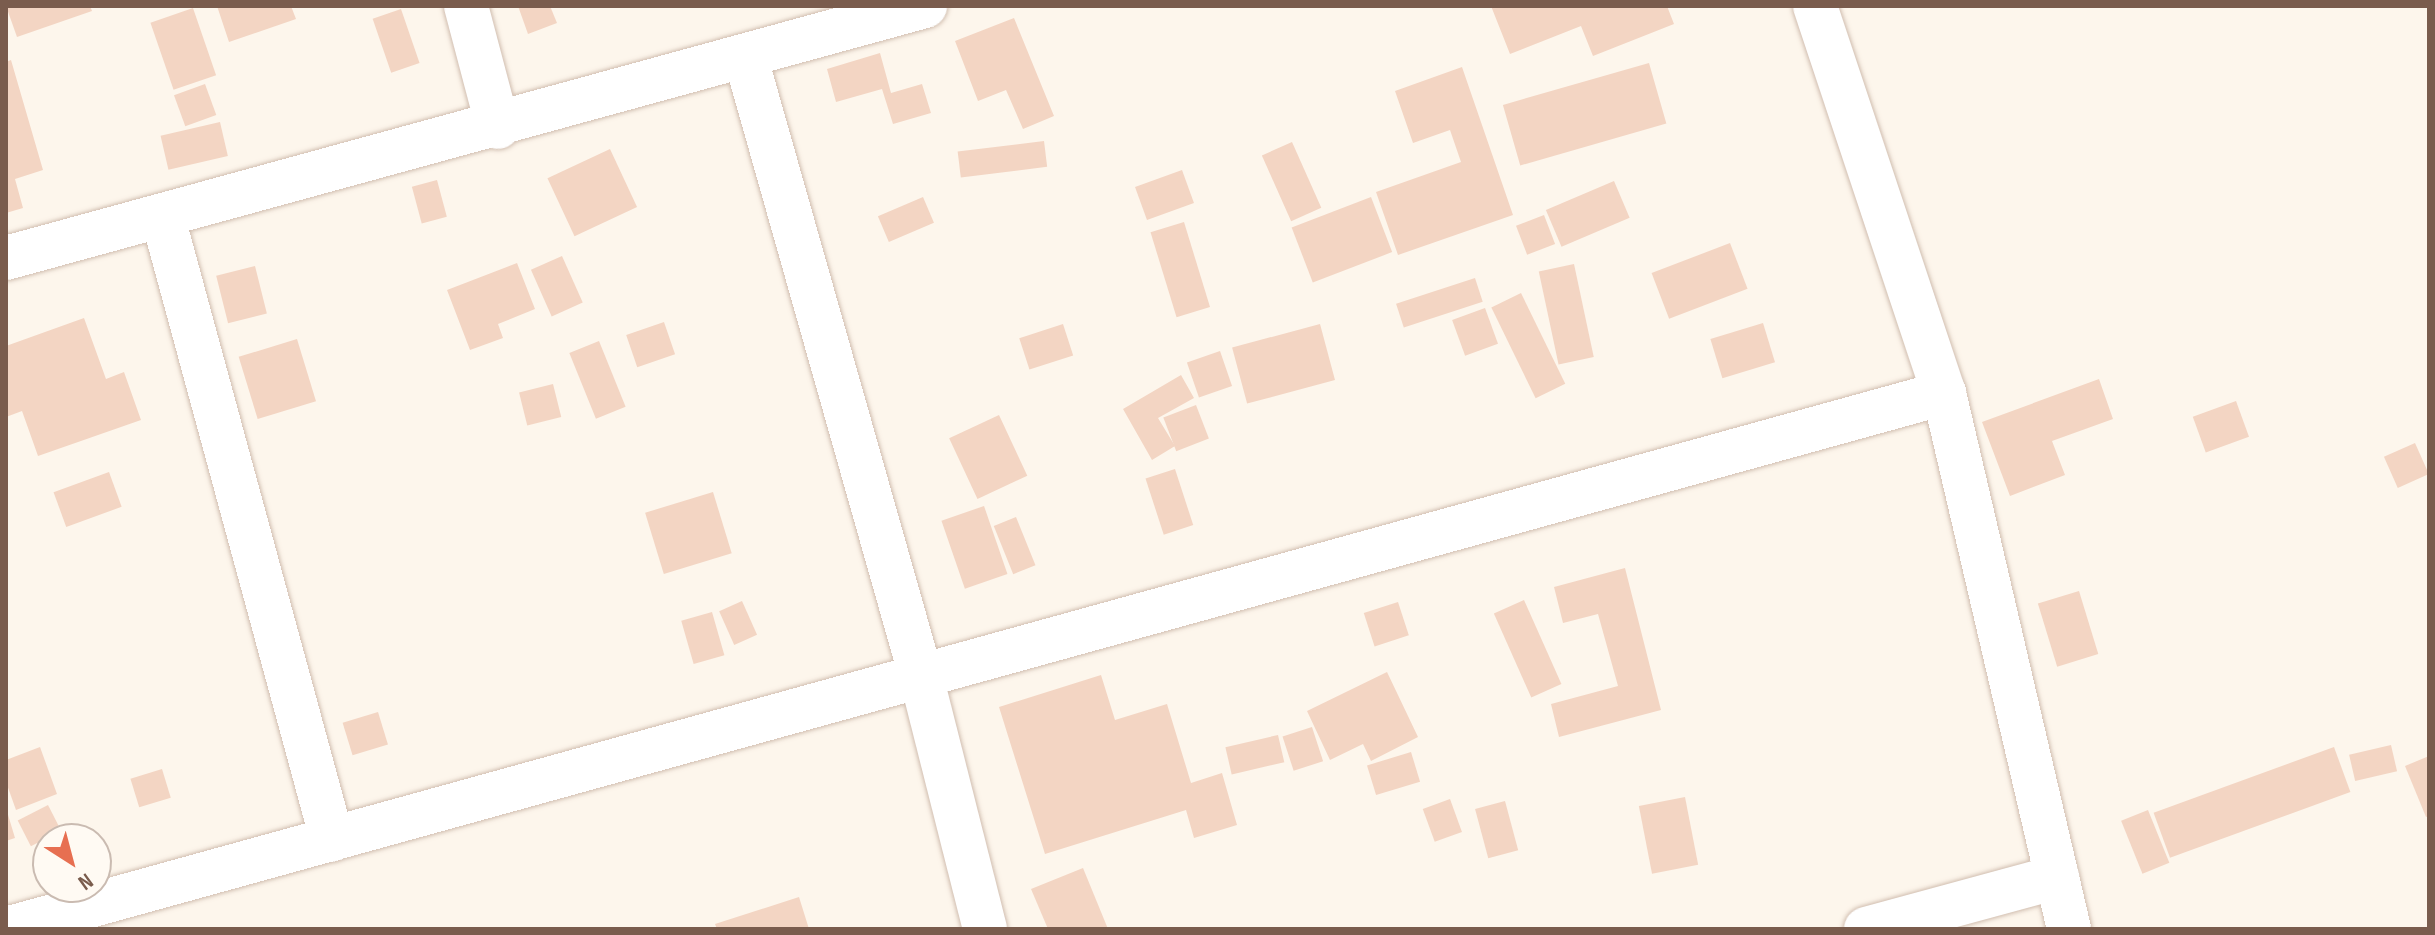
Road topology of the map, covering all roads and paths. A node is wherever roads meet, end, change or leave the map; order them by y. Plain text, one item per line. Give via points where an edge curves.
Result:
1 (466, 6) edge
2 (925, 6) edge
3 (1815, 6) edge
4 (746, 59) junction
5 (498, 127) junction
6 (163, 218) junction
7 (6, 258) edge
8 (1944, 393) junction
9 (921, 676) junction
10 (332, 839) junction
11 (2057, 877) junction
12 (6, 929) edge
13 (985, 929) edge
14 (1866, 929) edge
15 (2069, 929) edge

1 - 5 street
2 - 4 street
3 - 8 street
4 - 5 street
4 - 9 street
5 - 6 street
6 - 7 street
6 - 10 street
8 - 9 street
8 - 11 street
9 - 10 street
9 - 13 street
10 - 12 street
11 - 14 street
11 - 15 street

